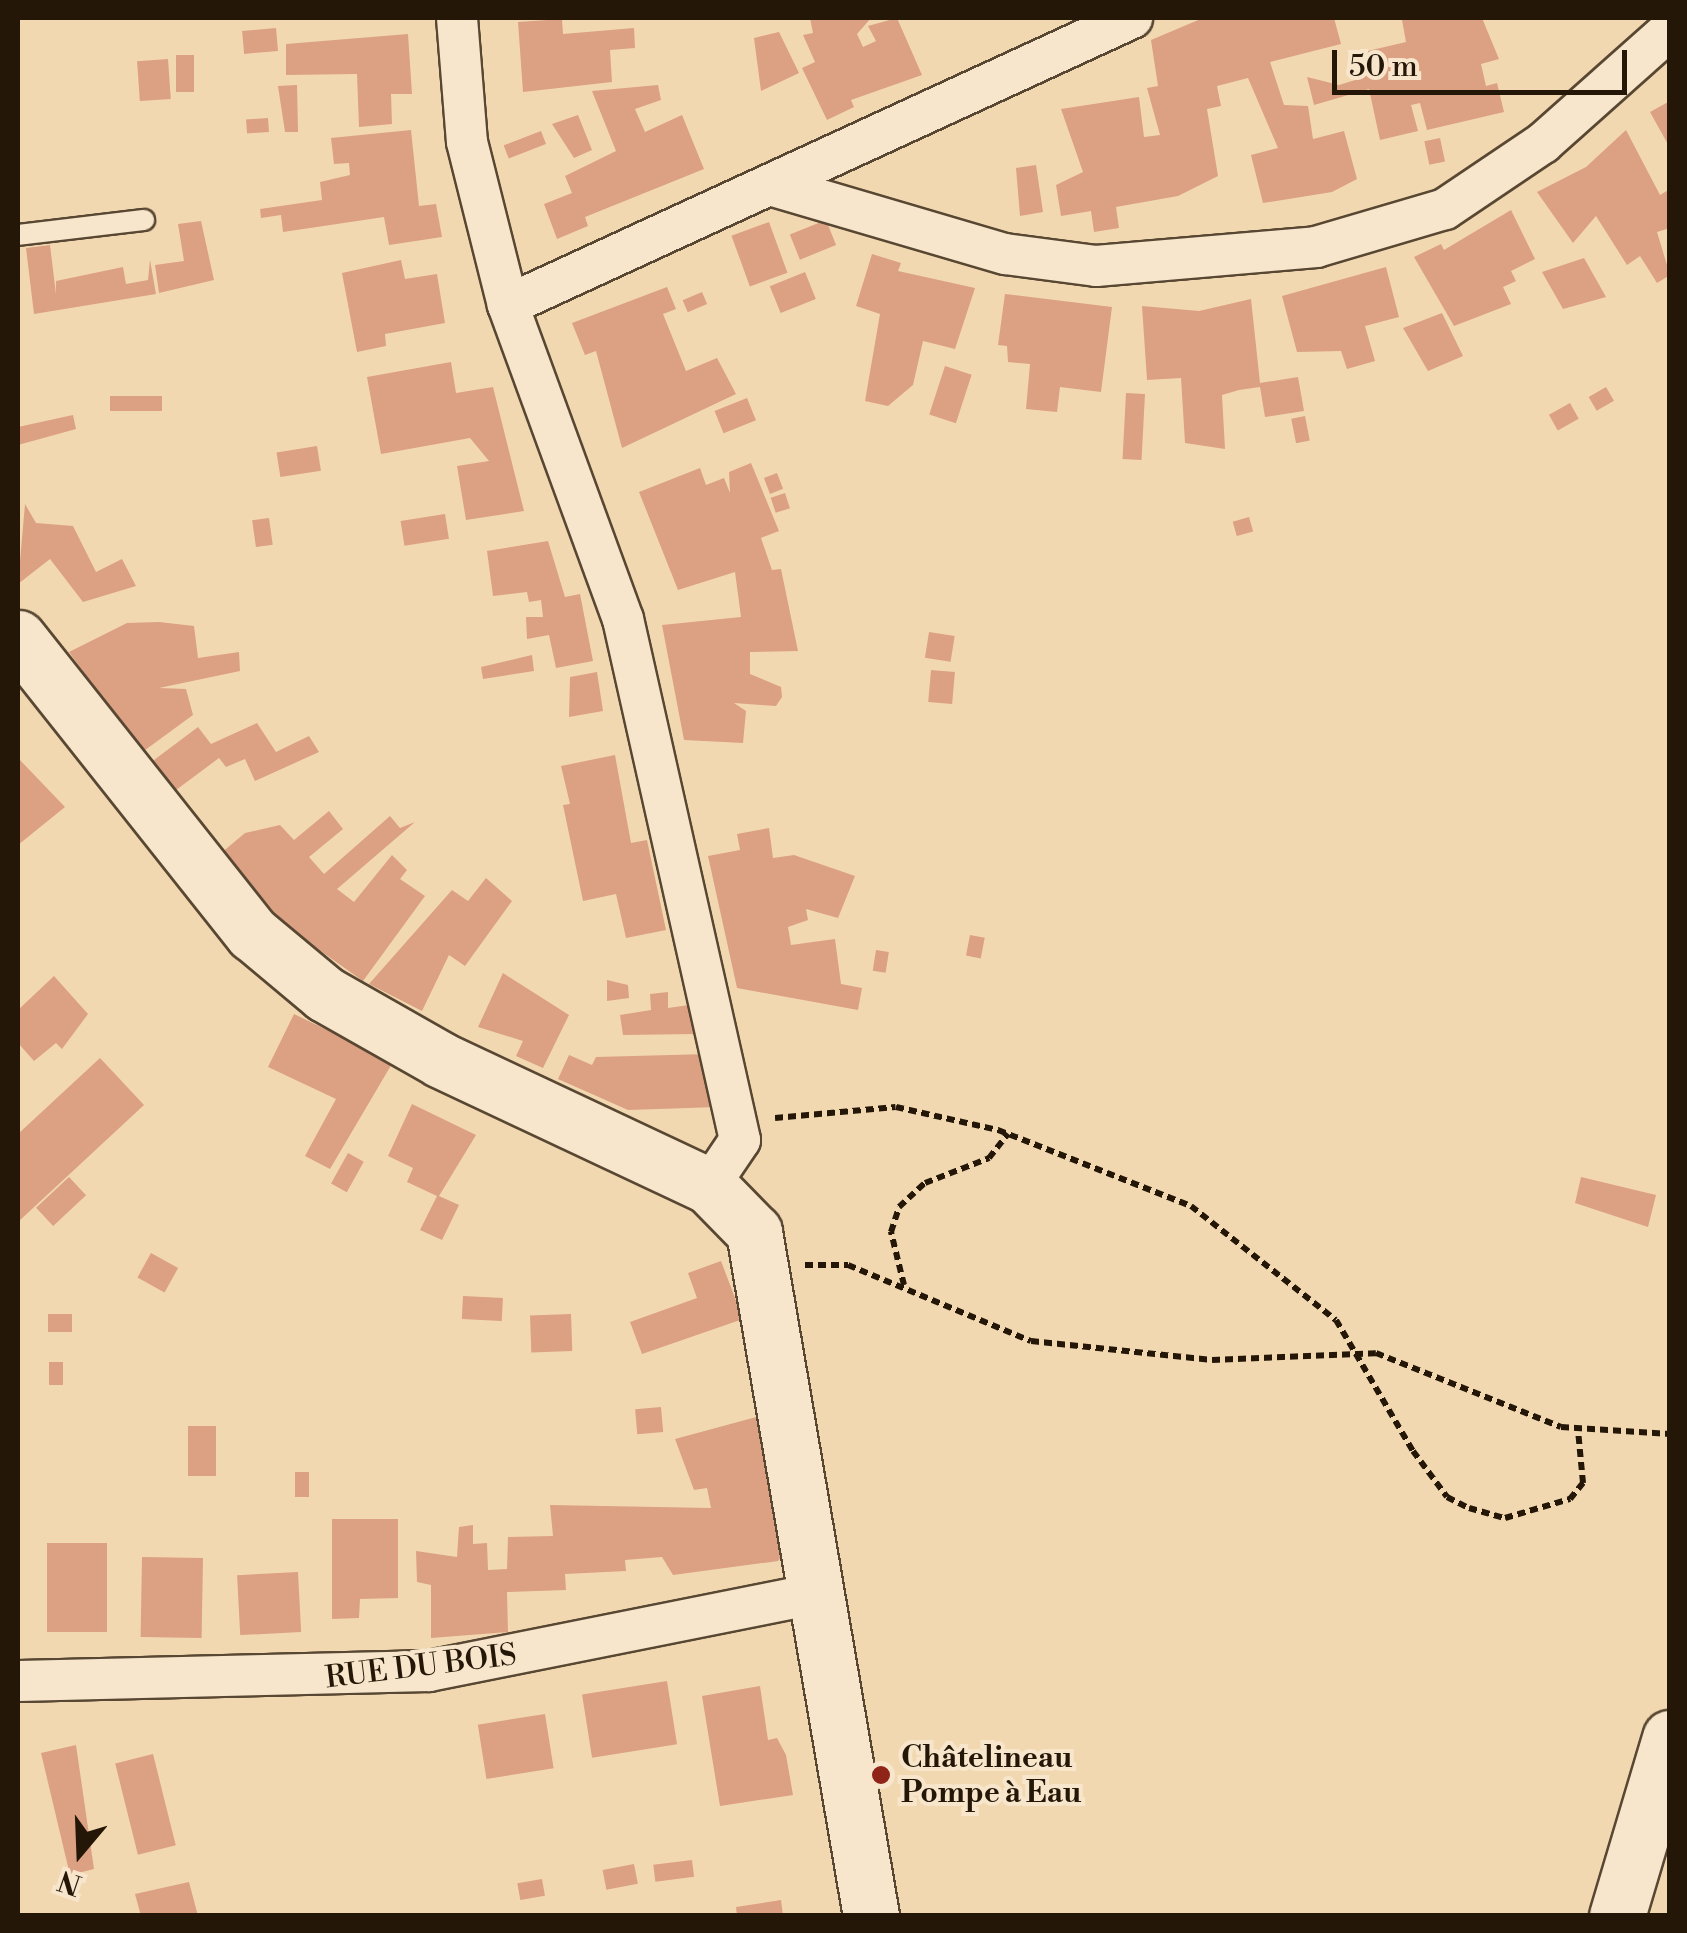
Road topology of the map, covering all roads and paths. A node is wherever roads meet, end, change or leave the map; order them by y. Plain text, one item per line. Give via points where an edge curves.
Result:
1 (457, 18) edge
2 (1132, 18) edge
3 (1670, 30) edge
4 (770, 184) junction
5 (144, 220) dead end
6 (18, 235) edge
7 (508, 305) junction
8 (18, 638) edge
9 (1008, 1134) junction
10 (740, 1140) junction
11 (709, 1186) junction
12 (764, 1280) junction
13 (905, 1286) junction
14 (1362, 1353) junction
15 (1578, 1430) junction
16 (1670, 1434) edge
17 (819, 1592) junction
18 (18, 1681) edge
19 (1670, 1738) edge
20 (871, 1916) edge
21 (1617, 1916) edge

1 - 7 street via 467,142
2 - 4 street
3 - 4 street via 1543,143 1445,209 1316,247 1096,266 970,245
4 - 7 street
5 - 6 lane
7 - 10 street via 623,619
8 - 11 street via 252,934 325,994 440,1060
9 - 10 path via 896,1107 827,1106 786,1111
9 - 13 path via 989,1158 925,1182 899,1207 891,1232
9 - 14 path via 1190,1206 1336,1320
10 - 11 street
11 - 12 street via 754,1232
12 - 13 path via 810,1263 848,1265
12 - 17 street
13 - 14 path via 1031,1341 1104,1355
14 - 15 path via 1432,1370 1480,1400
14 - 15 path via 1413,1451 1447,1497 1469,1508 1506,1518 1570,1500 1584,1483
15 - 16 path
17 - 18 street, RUE DU BOIS via 429,1672
17 - 20 street
19 - 21 street

